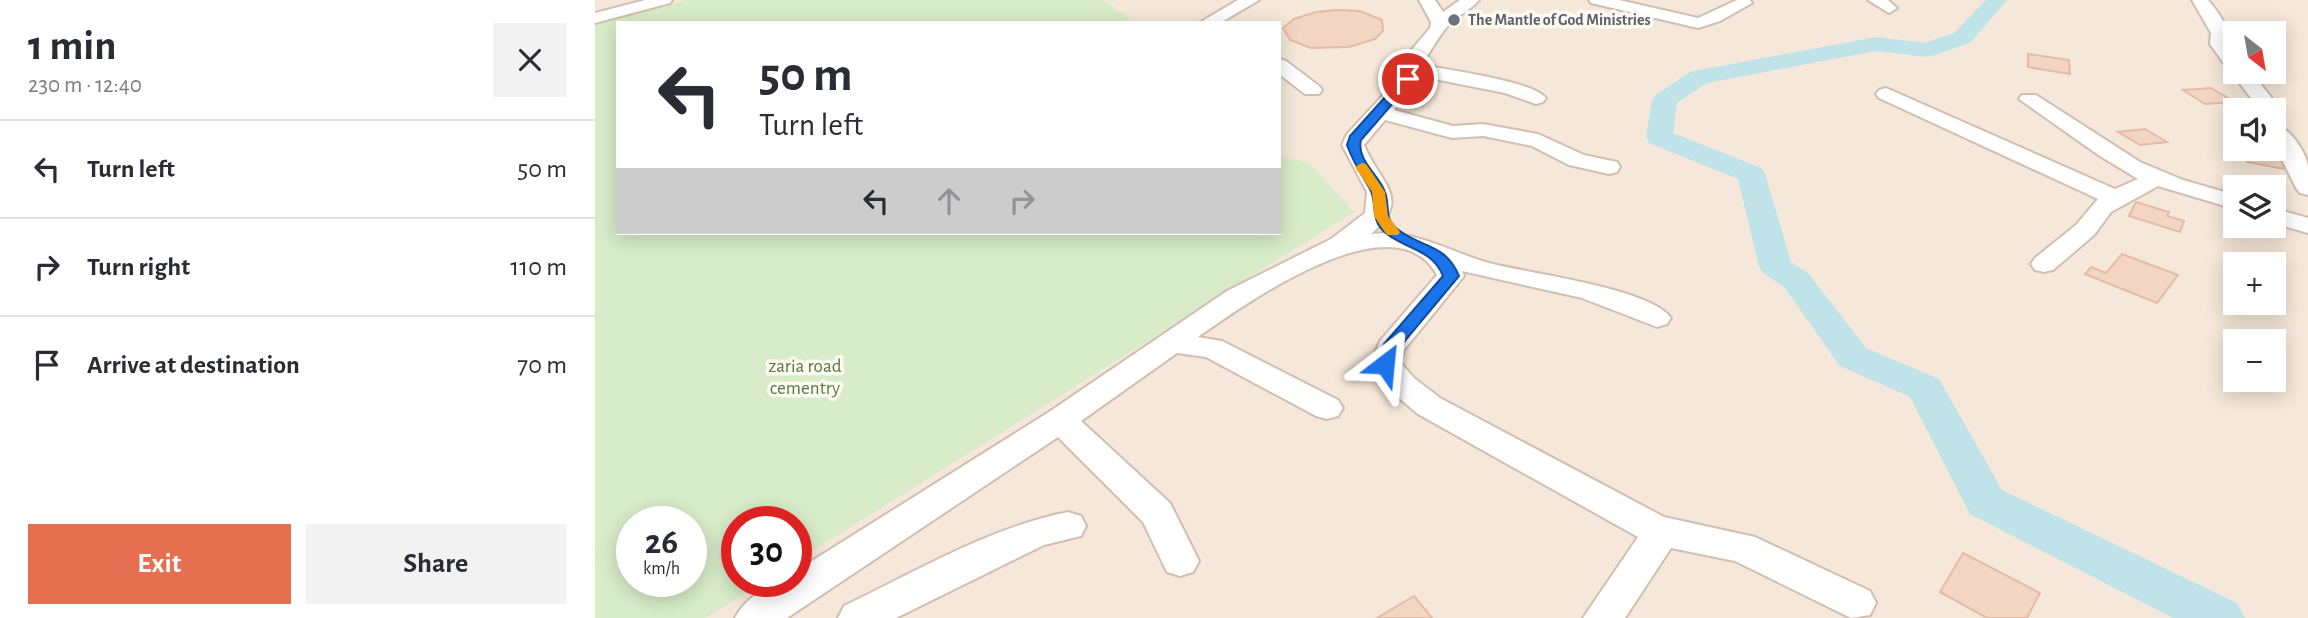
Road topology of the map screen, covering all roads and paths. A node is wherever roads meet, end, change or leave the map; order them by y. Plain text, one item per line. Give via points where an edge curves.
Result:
1 (664, 0) edge
2 (1251, 0) edge
3 (1471, 0) edge
4 (1597, 0) edge
5 (2200, 0) edge
6 (1744, 3) dead end
7 (1434, 11) edge
8 (595, 18) edge
9 (1211, 21) edge
10 (2223, 49) edge
11 (1281, 67) edge
12 (1412, 69) junction
13 (2251, 84) edge
14 (1312, 90) dead end
15 (1887, 94) dead end
16 (1536, 98) dead end
17 (2262, 98) edge
18 (2029, 99) dead end
19 (1379, 112) junction
20 (2286, 143) edge
21 (1609, 167) dead end
22 (2156, 178) junction
23 (2308, 188) edge
24 (2120, 197) junction
25 (2223, 198) edge
26 (1380, 202) junction
27 (2286, 219) edge
28 (2308, 226) edge
29 (1425, 249) junction
30 (1314, 258) junction
31 (2044, 264) dead end
32 (1657, 318) dead end
33 (1172, 341) junction
34 (1327, 408) dead end
35 (1060, 420) junction
36 (1067, 526) dead end
37 (1662, 531) junction
38 (1180, 561) dead end
39 (1856, 603) dead end
40 (867, 616) edge
41 (755, 618) edge
42 (1603, 618) edge

1 - 8 street
2 - 9 street
3 - 7 street
4 - 6 street via 1698,23
5 - 10 street via 2220,33
7 - 12 street via 1439,29 1418,53
11 - 14 street
12 - 16 street
12 - 19 street
13 - 17 street
15 - 24 street via 2092,189
18 - 22 street
19 - 21 street via 1452,132 1483,130 1538,141 1577,160
19 - 26 street via 1353,145
20 - 23 street
22 - 24 street
22 - 25 street
24 - 31 street via 2102,207 2085,230
26 - 29 street via 1381,216 1391,231
26 - 30 street via 1377,216
27 - 28 street
29 - 30 street via 1384,239
29 - 32 street via 1484,270 1588,291
29 - 37 street via 1447,266 1451,276 1390,348 1385,364 1389,371 1429,406
30 - 33 street via 1237,297
33 - 34 street via 1212,348
33 - 35 street
35 - 38 street via 1157,513
35 - 41 street
36 - 40 street via 1038,532 1002,548
37 - 39 street via 1742,548
37 - 42 street

